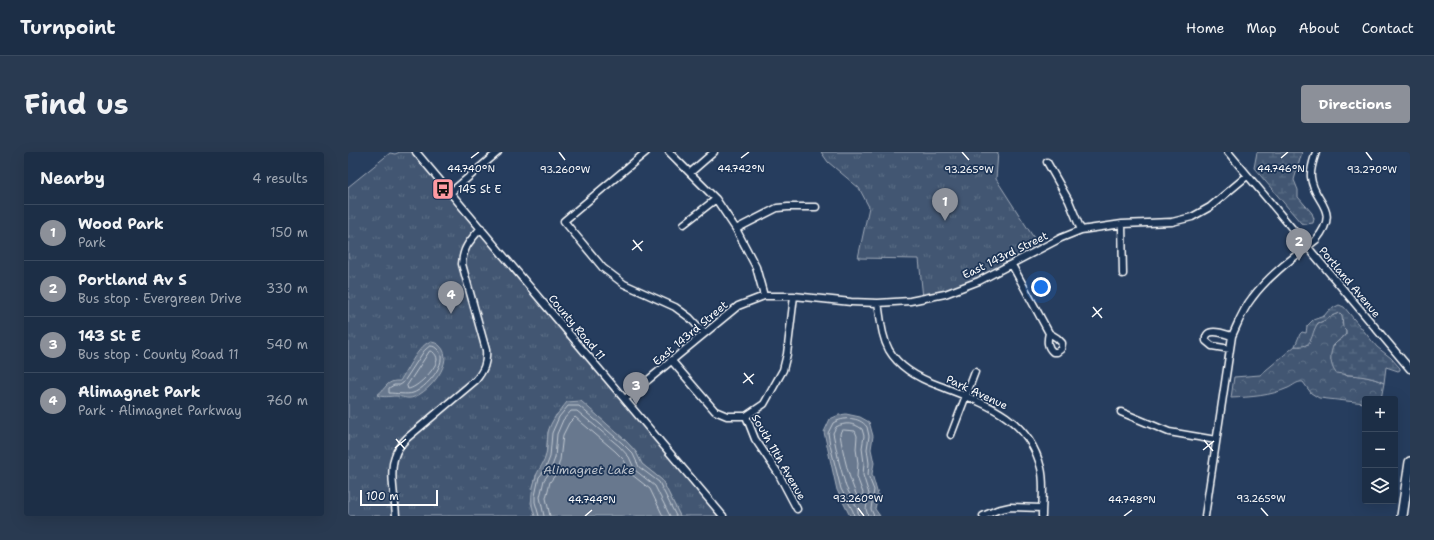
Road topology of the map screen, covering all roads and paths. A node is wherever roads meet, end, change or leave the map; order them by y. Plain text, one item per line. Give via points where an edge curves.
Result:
1 (416, 152) edge
2 (498, 152) edge
3 (646, 152) edge
4 (669, 152) edge
5 (714, 152) edge
6 (1228, 152) edge
7 (1316, 152) edge
8 (1047, 162) dead end
9 (691, 172) junction
10 (1247, 176) junction
11 (450, 192) junction
12 (716, 199) junction
13 (816, 207) dead end
14 (684, 224) dead end
15 (1122, 224) junction
16 (481, 228) junction
17 (736, 229) junction
18 (1081, 230) junction
19 (1308, 246) junction
20 (1012, 265) junction
21 (1123, 274) dead end
22 (764, 296) junction
23 (794, 296) junction
24 (878, 303) junction
25 (704, 333) junction
26 (1049, 333) dead end
27 (1232, 336) junction
28 (1230, 349) junction
29 (671, 360) junction
30 (1410, 369) edge
31 (975, 372) dead end
32 (965, 396) junction
33 (625, 399) junction
34 (1121, 412) dead end
35 (746, 416) junction
36 (950, 435) dead end
37 (1216, 440) junction
38 (1410, 462) edge
39 (1042, 508) junction
40 (797, 509) dead end
41 (396, 516) edge
42 (723, 516) edge
43 (983, 516) edge
44 (1042, 516) edge
45 (1205, 516) edge
46 (1402, 516) edge

1 - 11 street, County Road 11
2 - 11 street
3 - 25 street via 564,221 603,268 624,284 675,307
4 - 9 street
5 - 9 street
6 - 10 street, Portland Avenue
7 - 19 street via 1310,176 1313,187 1325,205 1327,215 1323,232
8 - 18 street via 1069,201
9 - 12 street
10 - 15 street, East 143rd Street via 1210,207 1192,217 1172,222
10 - 19 street, Portland Avenue
11 - 16 street, County Road 11
12 - 14 street
12 - 17 street
13 - 17 street via 777,208
15 - 18 street, East 143rd Street
15 - 21 street
16 - 33 street, County Road 11
16 - 41 street via 467,245 462,264 486,350 484,370 476,380 400,446 395,456 393,471
17 - 22 street via 756,267
18 - 20 street, East 143rd Street
19 - 27 street via 1251,298
19 - 30 street, Portland Avenue
20 - 24 street, East 143rd Street via 980,282 945,294 910,301
20 - 26 street
22 - 23 street, East 143rd Street
22 - 25 street, East 143rd Street via 738,306
23 - 24 street, East 143rd Street
23 - 35 street via 783,370 764,404
24 - 32 street, Park Avenue via 883,336 899,362 920,379
25 - 29 street, East 143rd Street
27 - 28 street
27 - 28 street via 1211,332 1206,337 1206,341 1212,346
28 - 37 street
29 - 33 street, East 143rd Street
29 - 35 street, South 11th Avenue via 715,410 727,416
31 - 32 street
32 - 36 street
32 - 39 street, Park Avenue via 1002,413 1028,438 1041,468
33 - 42 street, County Road 11
34 - 37 street via 1169,432
35 - 40 street, South 11th Avenue via 755,439 778,473
37 - 45 street
38 - 46 highway
39 - 43 street via 1010,507
39 - 44 street, Park Avenue

